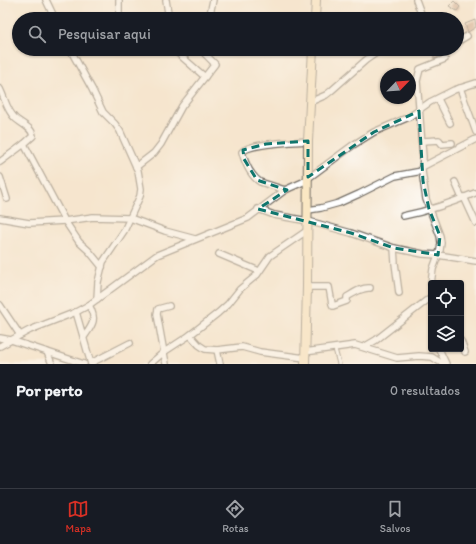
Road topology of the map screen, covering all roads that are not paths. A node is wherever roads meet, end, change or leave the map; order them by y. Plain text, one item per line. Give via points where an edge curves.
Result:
1 (46, 0) edge
2 (119, 0) edge
3 (166, 0) edge
4 (213, 0) edge
5 (316, 0) edge
6 (416, 0) edge
7 (51, 12) edge
8 (119, 12) edge
9 (168, 12) edge
10 (210, 12) edge
11 (315, 12) edge
12 (420, 12) edge
13 (467, 36) dead end
14 (464, 38) edge
15 (74, 56) edge
16 (181, 56) edge
17 (207, 56) edge
18 (313, 56) edge
19 (372, 56) edge
20 (445, 59) dead end
21 (205, 77) junction
22 (476, 83) edge
23 (460, 88) junction
24 (0, 89) edge
25 (438, 99) junction
26 (310, 102) junction
27 (419, 111) junction
28 (450, 123) dead end
29 (476, 132) edge
30 (476, 139) edge
31 (308, 141) junction
32 (422, 141) junction
33 (452, 143) dead end
34 (24, 144) junction
35 (0, 162) edge
36 (136, 167) junction
37 (422, 169) junction
38 (0, 177) edge
39 (308, 178) junction
40 (455, 182) dead end
41 (285, 190) junction
42 (475, 193) edge
43 (463, 198) junction
44 (7, 199) dead end
45 (258, 209) junction
46 (429, 209) junction
47 (308, 210) junction
48 (403, 216) dead end
49 (0, 218) edge
50 (130, 218) junction
51 (65, 221) junction
52 (308, 221) junction
53 (476, 223) edge
54 (308, 230) junction
55 (195, 239) junction
56 (394, 248) junction
57 (219, 254) dead end
58 (438, 255) junction
59 (476, 261) edge
60 (102, 267) junction
61 (259, 272) junction
62 (432, 280) edge
63 (307, 287) junction
64 (370, 288) dead end
65 (399, 293) dead end
66 (97, 299) junction
67 (428, 299) edge
68 (0, 305) edge
69 (89, 305) junction
70 (169, 306) dead end
71 (76, 312) junction
72 (20, 335) junction
73 (190, 335) junction
74 (84, 337) junction
75 (0, 338) edge
76 (11, 340) junction
77 (130, 343) dead end
78 (0, 346) edge
79 (364, 347) junction
80 (335, 349) junction
81 (217, 350) junction
82 (47, 352) junction
83 (164, 352) junction
84 (440, 352) edge
85 (305, 358) edge
86 (52, 364) edge
87 (84, 364) edge
88 (91, 364) edge
89 (150, 364) edge
90 (166, 364) edge
91 (220, 364) edge
92 (339, 364) edge
93 (444, 364) edge

1 - 7 street
2 - 8 street
3 - 9 street
4 - 10 street
5 - 11 street
6 - 12 street
13 - 14 street
15 - 36 street via 103,112 120,131
16 - 21 street
17 - 21 street via 215,64
18 - 26 street
19 - 26 street via 332,91
20 - 27 street via 420,69 417,81
21 - 36 street via 182,106 158,149
22 - 23 street
23 - 25 street
23 - 29 street
24 - 34 street via 11,114 32,132 33,136
25 - 27 street
25 - 28 street
26 - 31 street
27 - 32 street
27 - 39 street via 374,132
30 - 37 street
31 - 39 street
31 - 41 street via 266,144 246,148 242,152 246,164 257,180
32 - 33 street via 437,139 442,144
32 - 37 street
34 - 35 street
34 - 51 street
36 - 50 street via 141,189
37 - 46 street
37 - 47 street via 395,176 339,203
38 - 44 street
39 - 41 street
39 - 47 street
40 - 43 street
41 - 45 street
42 - 43 street
43 - 46 street
43 - 53 street
45 - 52 street via 274,215
45 - 55 street via 242,221
46 - 48 street
46 - 58 street via 440,236
47 - 52 street
49 - 51 street via 29,223
50 - 51 street via 93,217
50 - 55 street
50 - 60 street
51 - 60 street via 79,242
52 - 54 street
52 - 56 street
54 - 61 street via 270,256
54 - 63 street
55 - 66 street via 157,255
56 - 58 street
56 - 65 street
57 - 61 street
58 - 59 street
58 - 62 street
60 - 66 street
61 - 73 street via 228,304
63 - 64 street via 329,287 333,306 365,288
63 - 85 street
66 - 69 street
67 - 79 street
68 - 72 street
69 - 71 street
69 - 74 street via 94,318
70 - 83 street via 157,311
71 - 72 street
71 - 74 street
72 - 76 street
73 - 81 street via 205,349
73 - 83 street
74 - 88 street
75 - 76 street
76 - 78 street
76 - 82 street
77 - 88 street
79 - 80 street via 350,345
79 - 93 street via 397,358 432,357
80 - 85 street
80 - 92 lane
81 - 85 street via 242,346 260,352
81 - 91 street
82 - 86 street
82 - 87 street
83 - 89 street
83 - 90 street
84 - 93 street

